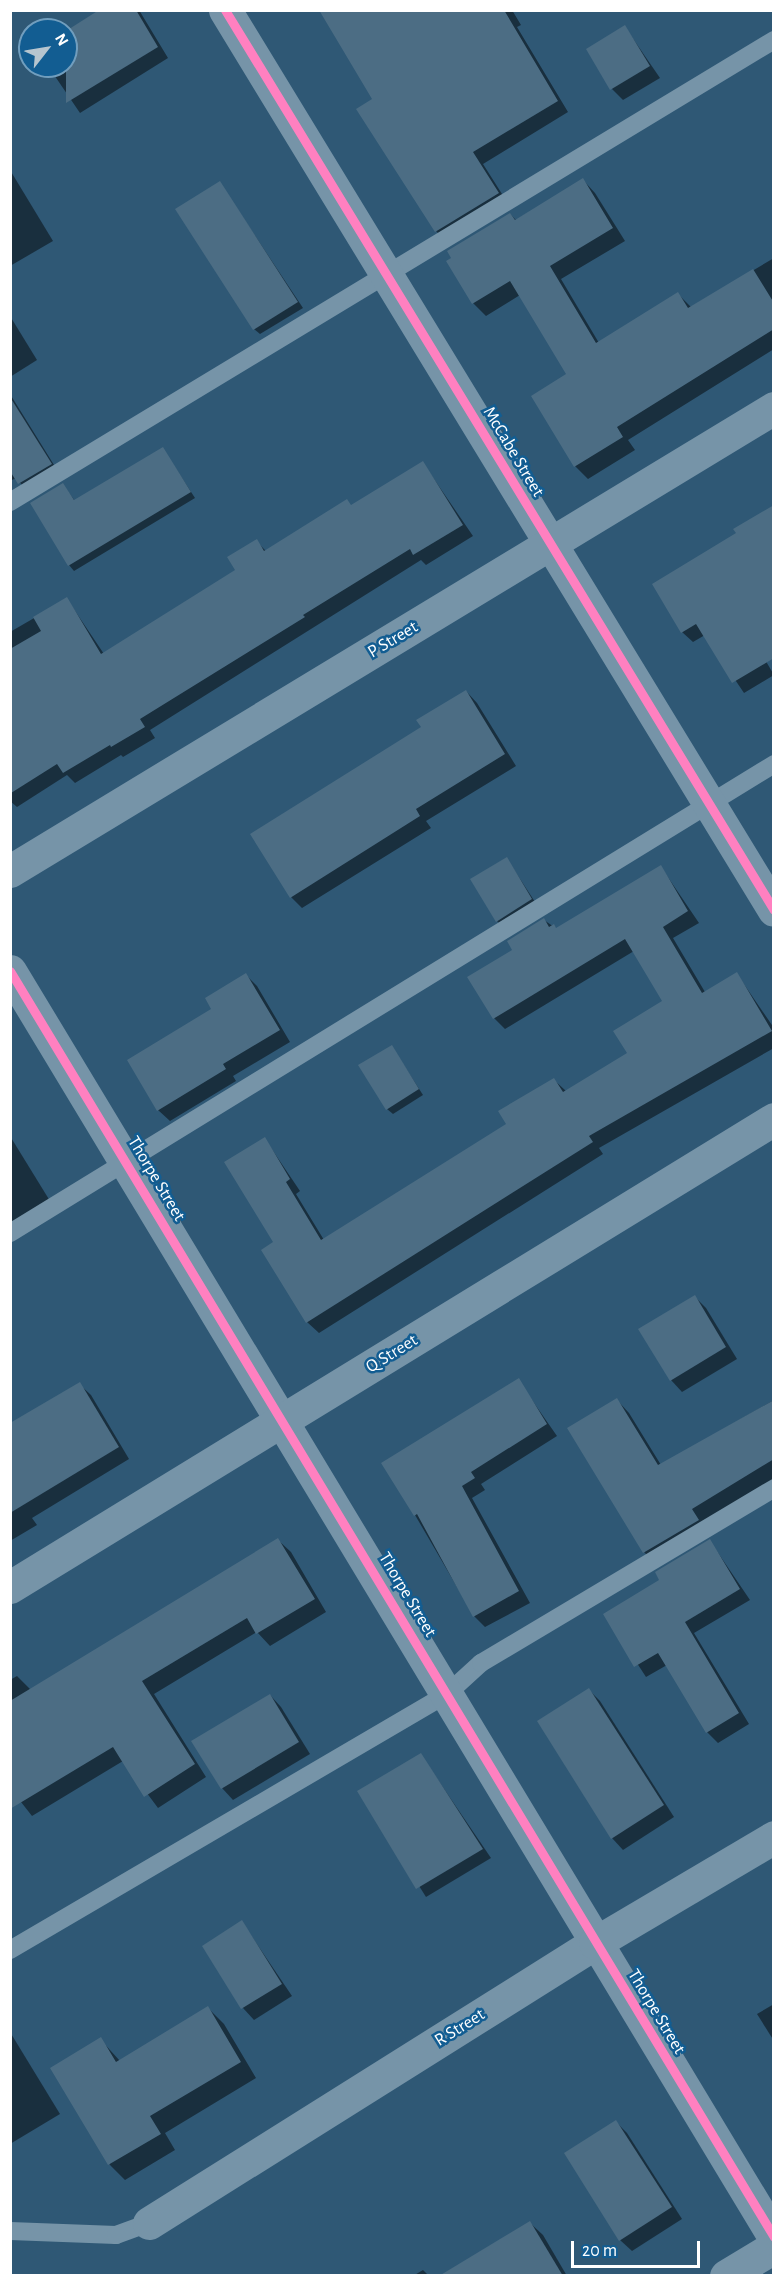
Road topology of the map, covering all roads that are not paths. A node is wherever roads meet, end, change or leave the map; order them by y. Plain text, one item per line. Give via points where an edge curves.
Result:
1 (225, 10) edge
2 (774, 40) edge
3 (386, 275) junction
4 (774, 408) edge
5 (10, 502) edge
6 (551, 545) junction
7 (774, 764) edge
8 (709, 804) junction
9 (10, 871) edge
10 (774, 910) edge
11 (10, 971) edge
12 (774, 1119) edge
13 (127, 1162) junction
14 (10, 1233) edge
15 (284, 1420) junction
16 (774, 1488) edge
17 (10, 1587) edge
18 (447, 1694) junction
19 (774, 1837) edge
20 (595, 1943) junction
21 (10, 1950) edge
22 (149, 2223) joint
23 (10, 2231) edge
24 (774, 2237) edge
25 (774, 2247) edge
26 (726, 2276) edge

1 - 3 street, McCabe Street
2 - 3 lane
3 - 5 lane
3 - 6 street, McCabe Street
4 - 6 street, P Street
6 - 8 street, McCabe Street
6 - 9 street, P Street
7 - 8 lane
8 - 10 street, McCabe Street
8 - 13 lane
11 - 13 street, Thorpe Street
12 - 15 street, Q Street
13 - 14 lane
13 - 15 street, Thorpe Street
15 - 17 street, Q Street
15 - 18 street, Thorpe Street
16 - 18 lane via 481,1663
18 - 20 street, Thorpe Street
18 - 21 lane
19 - 20 street, R Street
20 - 22 street, R Street
20 - 24 street, Thorpe Street
22 - 23 lane via 116,2235
25 - 26 street

